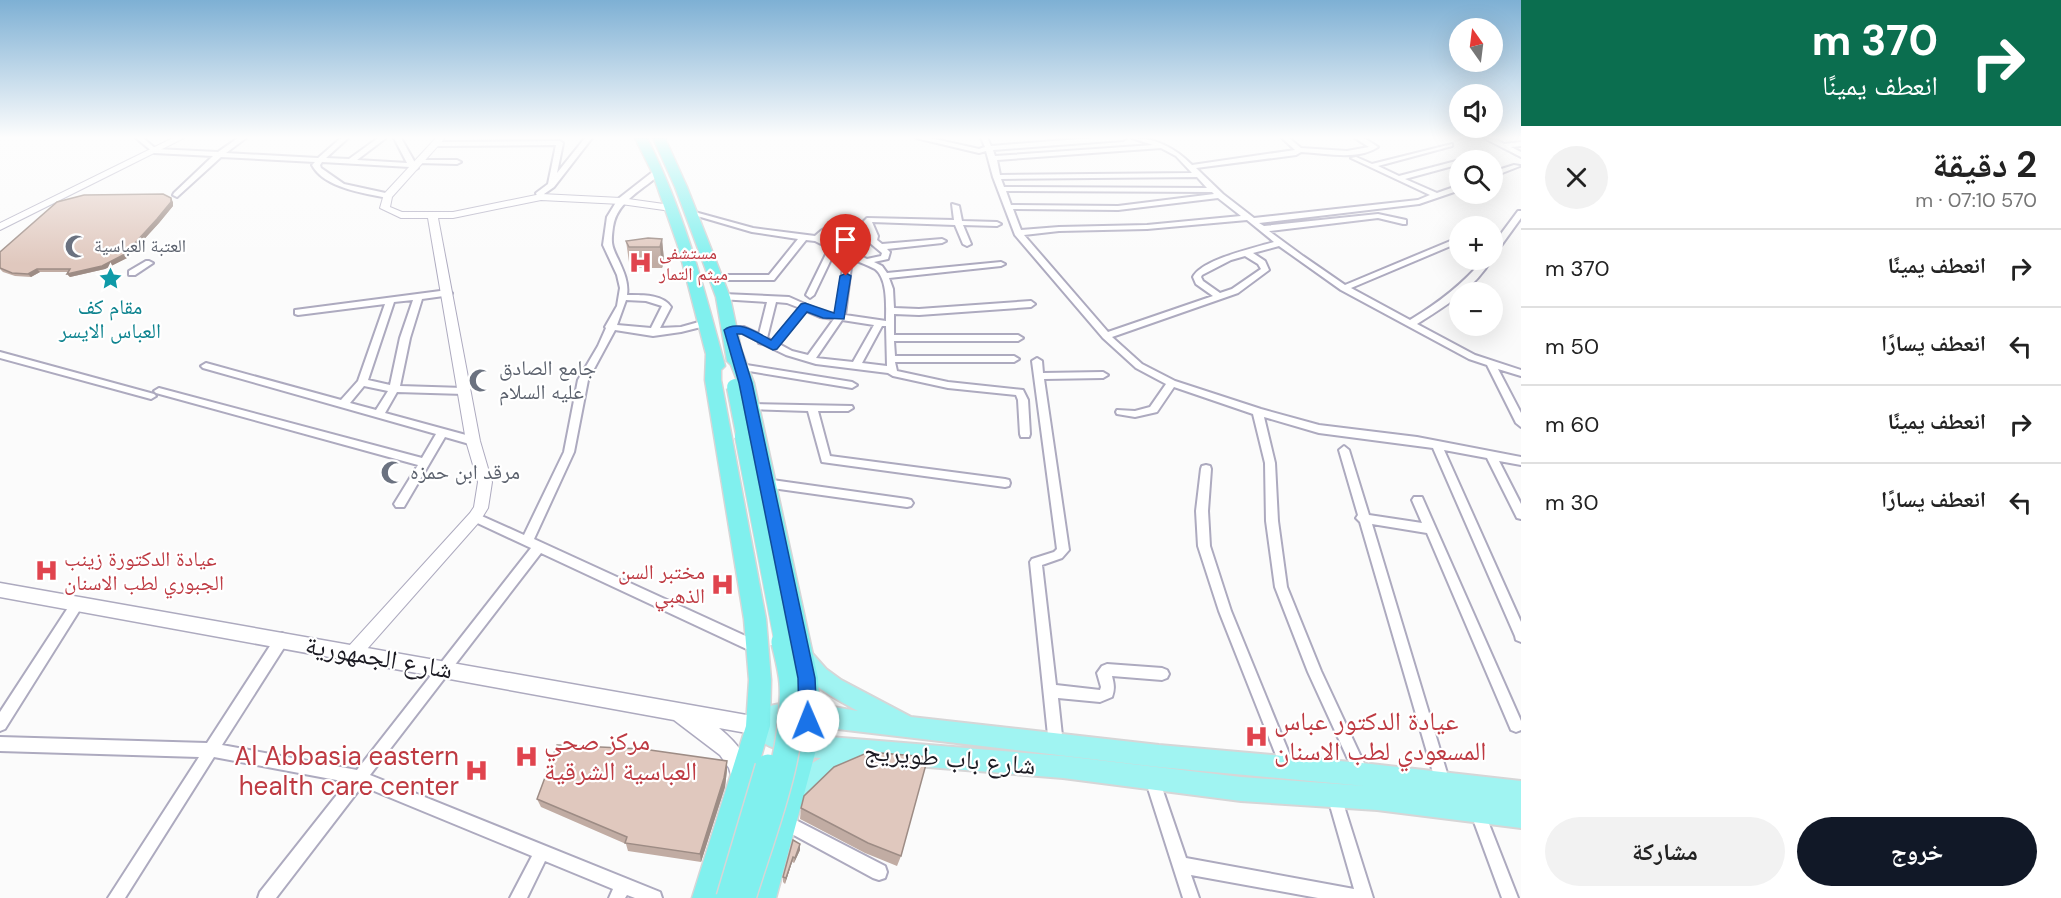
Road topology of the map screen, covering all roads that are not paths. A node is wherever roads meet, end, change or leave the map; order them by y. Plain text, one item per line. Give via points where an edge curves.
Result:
1 (95, 180) edge
2 (192, 180) edge
3 (333, 180) edge
4 (402, 180) edge
5 (552, 180) edge
6 (555, 180) edge
7 (648, 180) edge
8 (661, 180) edge
9 (677, 180) edge
10 (998, 180) edge
11 (1202, 180) edge
12 (1403, 180) edge
13 (551, 185) junction
14 (1002, 189) junction
15 (1449, 191) edge
16 (1216, 193) junction
17 (177, 195) dead end
18 (387, 196) junction
19 (1437, 196) junction
20 (541, 197) junction
21 (621, 201) junction
22 (956, 206) dead end
23 (1010, 207) junction
24 (671, 208) junction
25 (691, 213) junction
26 (1521, 213) edge
27 (434, 216) junction
28 (1250, 220) junction
29 (958, 222) junction
30 (1403, 222) dead end
31 (997, 224) dead end
32 (0, 227) edge
33 (1262, 229) junction
34 (1018, 233) junction
35 (1503, 237) edge
36 (700, 238) junction
37 (803, 238) junction
38 (817, 239) junction
39 (683, 240) junction
40 (873, 241) junction
41 (942, 241) dead end
42 (1280, 243) junction
43 (967, 244) dead end
44 (1449, 244) edge
45 (834, 247) junction
46 (881, 247) junction
47 (1247, 253) junction
48 (849, 254) junction
49 (866, 262) junction
50 (149, 263) dead end
51 (1001, 264) dead end
52 (1479, 270) edge
53 (132, 273) dead end
54 (885, 276) junction
55 (716, 278) junction
56 (1344, 288) junction
57 (448, 293) junction
58 (810, 295) dead end
59 (418, 297) junction
60 (622, 297) junction
61 (723, 297) junction
62 (1220, 297) junction
63 (771, 298) junction
64 (390, 301) junction
65 (1031, 304) dead end
66 (805, 307) junction
67 (890, 311) junction
68 (298, 312) dead end
69 (840, 317) junction
70 (880, 322) junction
71 (706, 324) junction
72 (891, 324) junction
73 (1410, 324) junction
74 (610, 327) junction
75 (730, 330) junction
76 (653, 333) junction
77 (1106, 336) junction
78 (890, 338) junction
79 (1018, 338) dead end
80 (762, 341) junction
81 (773, 346) junction
82 (0, 355) edge
83 (713, 355) junction
84 (810, 359) junction
85 (891, 359) junction
86 (1014, 359) dead end
87 (1037, 361) dead end
88 (1491, 364) junction
89 (856, 365) junction
90 (206, 366) dead end
91 (891, 370) junction
92 (734, 373) junction
93 (1521, 373) edge
94 (1103, 375) dead end
95 (1039, 376) junction
96 (362, 382) junction
97 (1172, 383) junction
98 (852, 385) dead end
99 (394, 389) junction
100 (464, 391) junction
101 (343, 404) junction
102 (749, 407) junction
103 (812, 407) junction
104 (848, 408) dead end
105 (1121, 412) dead end
106 (1258, 412) junction
107 (378, 415) junction
108 (1521, 423) edge
109 (443, 432) junction
110 (1025, 434) dead end
111 (473, 441) junction
112 (1437, 444) junction
113 (1344, 450) dead end
114 (1491, 455) junction
115 (1521, 461) edge
116 (424, 463) junction
117 (1206, 469) dead end
118 (765, 483) junction
119 (1005, 483) dead end
120 (1418, 500) dead end
121 (907, 503) dead end
122 (400, 504) dead end
123 (1521, 515) edge
124 (476, 517) junction
125 (1362, 518) junction
126 (1431, 529) junction
127 (533, 543) junction
128 (0, 590) edge
129 (77, 604) junction
130 (1521, 636) edge
131 (282, 639) junction
132 (759, 648) junction
133 (354, 652) junction
134 (802, 656) junction
135 (442, 668) junction
136 (1162, 674) dead end
137 (1050, 691) junction
138 (675, 709) junction
139 (808, 715) junction
140 (0, 724) edge
141 (1516, 725) dead end
142 (758, 726) junction
143 (909, 726) junction
144 (0, 744) edge
145 (1056, 745) junction
146 (806, 746) junction
147 (211, 750) junction
148 (870, 751) junction
149 (1288, 769) junction
150 (1362, 774) junction
151 (358, 777) junction
152 (1152, 779) junction
153 (742, 780) junction
154 (1443, 783) junction
155 (1510, 792) edge
156 (1334, 795) junction
157 (787, 811) junction
158 (1477, 811) junction
159 (1516, 815) edge
160 (542, 852) junction
161 (1181, 865) junction
162 (879, 872) dead end
163 (620, 892) edge
164 (116, 898) edge
165 (266, 898) edge
166 (518, 898) edge
167 (654, 898) edge
168 (706, 898) edge
169 (729, 898) edge
170 (743, 898) edge
171 (762, 898) edge
172 (1191, 898) edge
173 (1363, 898) edge
174 (1510, 898) edge

1 - 32 street
2 - 17 street
3 - 18 street via 342,186
4 - 18 street
5 - 13 street
6 - 13 street
7 - 21 street
8 - 24 highway
9 - 25 highway
10 - 14 street
11 - 16 street
12 - 19 street
13 - 20 street via 540,193
14 - 16 street
14 - 23 street
15 - 19 street
16 - 23 street via 1118,208
16 - 28 street
18 - 27 street via 385,208 393,212
19 - 28 street via 1419,202
20 - 21 street
20 - 27 street via 471,213
21 - 24 street
21 - 60 street via 611,217 607,237 621,275
22 - 29 street
23 - 34 street
24 - 39 highway
25 - 36 highway
25 - 37 street via 752,230
26 - 35 street
27 - 57 street
28 - 33 street
28 - 34 street
29 - 31 street
29 - 40 street via 870,220 867,222
29 - 43 street
30 - 33 street via 1378,216
33 - 42 street
34 - 77 street
36 - 39 highway
36 - 55 highway
37 - 38 street
37 - 55 street via 771,278
38 - 40 street via 828,228 839,225
38 - 45 street
39 - 71 highway
40 - 46 street
41 - 46 street
42 - 47 street
42 - 56 street
44 - 56 street
45 - 48 street
45 - 58 street
46 - 49 street via 885,257
47 - 62 street via 1262,263 1265,270
47 - 62 street via 1228,258 1197,277
48 - 49 street
48 - 69 street
49 - 54 street
50 - 53 street
51 - 54 street
52 - 73 street via 1447,303
54 - 67 street
55 - 61 highway
56 - 73 street
57 - 59 street
57 - 100 street
59 - 64 street
59 - 99 street
60 - 74 street
60 - 76 street via 647,298 665,304
61 - 63 street
61 - 75 highway
62 - 77 street
63 - 66 street
63 - 80 street
64 - 68 street
64 - 96 street
65 - 67 street
66 - 69 street
66 - 81 street
67 - 72 street
69 - 70 street
69 - 84 street
70 - 72 street
70 - 89 street
71 - 76 street
71 - 83 highway
72 - 78 street
73 - 88 street
74 - 76 street
74 - 127 street via 583,380 569,452
75 - 80 street via 744,330
75 - 92 highway
77 - 97 street via 1139,366
78 - 79 street
78 - 85 street
80 - 81 street
81 - 84 street
82 - 116 street
83 - 92 highway
83 - 132 highway via 713,380
84 - 89 street
85 - 86 street
85 - 91 street
87 - 95 street
88 - 93 street
88 - 108 street
89 - 91 street
90 - 101 street
91 - 110 street via 910,378 1020,392
92 - 98 street
92 - 102 highway
92 - 169 highway, bridge via 780,681 775,740
92 - 170 highway, bridge via 792,682 787,745
94 - 95 street
95 - 137 street via 1063,550 1036,562
96 - 99 street
96 - 101 street
97 - 105 street via 1153,410
97 - 106 street
99 - 100 street
99 - 107 street
100 - 111 street
101 - 107 street
102 - 103 street
102 - 118 highway
103 - 104 street
103 - 119 street via 826,459
106 - 112 street via 1319,429
106 - 150 street via 1270,463 1272,521 1281,586
107 - 109 street
109 - 111 street
109 - 116 street
111 - 124 street via 485,482
112 - 114 street
112 - 130 street
113 - 125 street
114 - 115 street
114 - 123 street
116 - 122 street
117 - 149 street via 1204,546 1225,611
118 - 121 street
118 - 134 highway
120 - 126 street
124 - 127 street
124 - 133 street
125 - 126 street
125 - 154 street
126 - 141 street
127 - 132 street
127 - 135 street
128 - 129 main road, شارع الجمهورية
129 - 131 main road, شارع الجمهورية
129 - 140 street
131 - 133 main road, شارع الجمهورية
131 - 147 street
132 - 142 highway
133 - 135 main road, شارع الجمهورية
134 - 139 highway
134 - 143 main road via 834,687
135 - 138 main road, شارع الجمهورية
135 - 151 street
136 - 137 street via 1107,670 1107,693 1100,696
137 - 145 street
138 - 142 main road, شارع الجمهورية
138 - 153 main road via 726,747 738,763
139 - 142 main road, شارع باب طويريج via 771,713
139 - 143 main road, شارع باب طويريج
139 - 146 highway
142 - 146 main road, شارع باب طويريج via 771,735
142 - 153 highway
143 - 145 main road, شارع باب طويريج
144 - 147 street
145 - 149 main road, شارع باب طويريج
146 - 148 main road, شارع باب طويريج
146 - 157 highway
147 - 151 street
147 - 164 street
148 - 152 main road, شارع باب طويريج via 1063,767
148 - 157 main road via 831,765 811,778
149 - 150 main road, شارع باب طويريج
150 - 154 main road, شارع باب طويريج
151 - 160 street
151 - 165 street
152 - 156 main road, شارع باب طويريج
152 - 161 street
153 - 168 highway
154 - 155 main road, شارع باب طويريج
155 - 159 main road
156 - 158 main road, شارع باب طويريج
156 - 173 street
157 - 162 street
157 - 171 highway
158 - 159 main road, شارع باب طويريج
158 - 174 street
160 - 163 street
160 - 166 street
161 - 172 street
161 - 173 street
163 - 167 street

